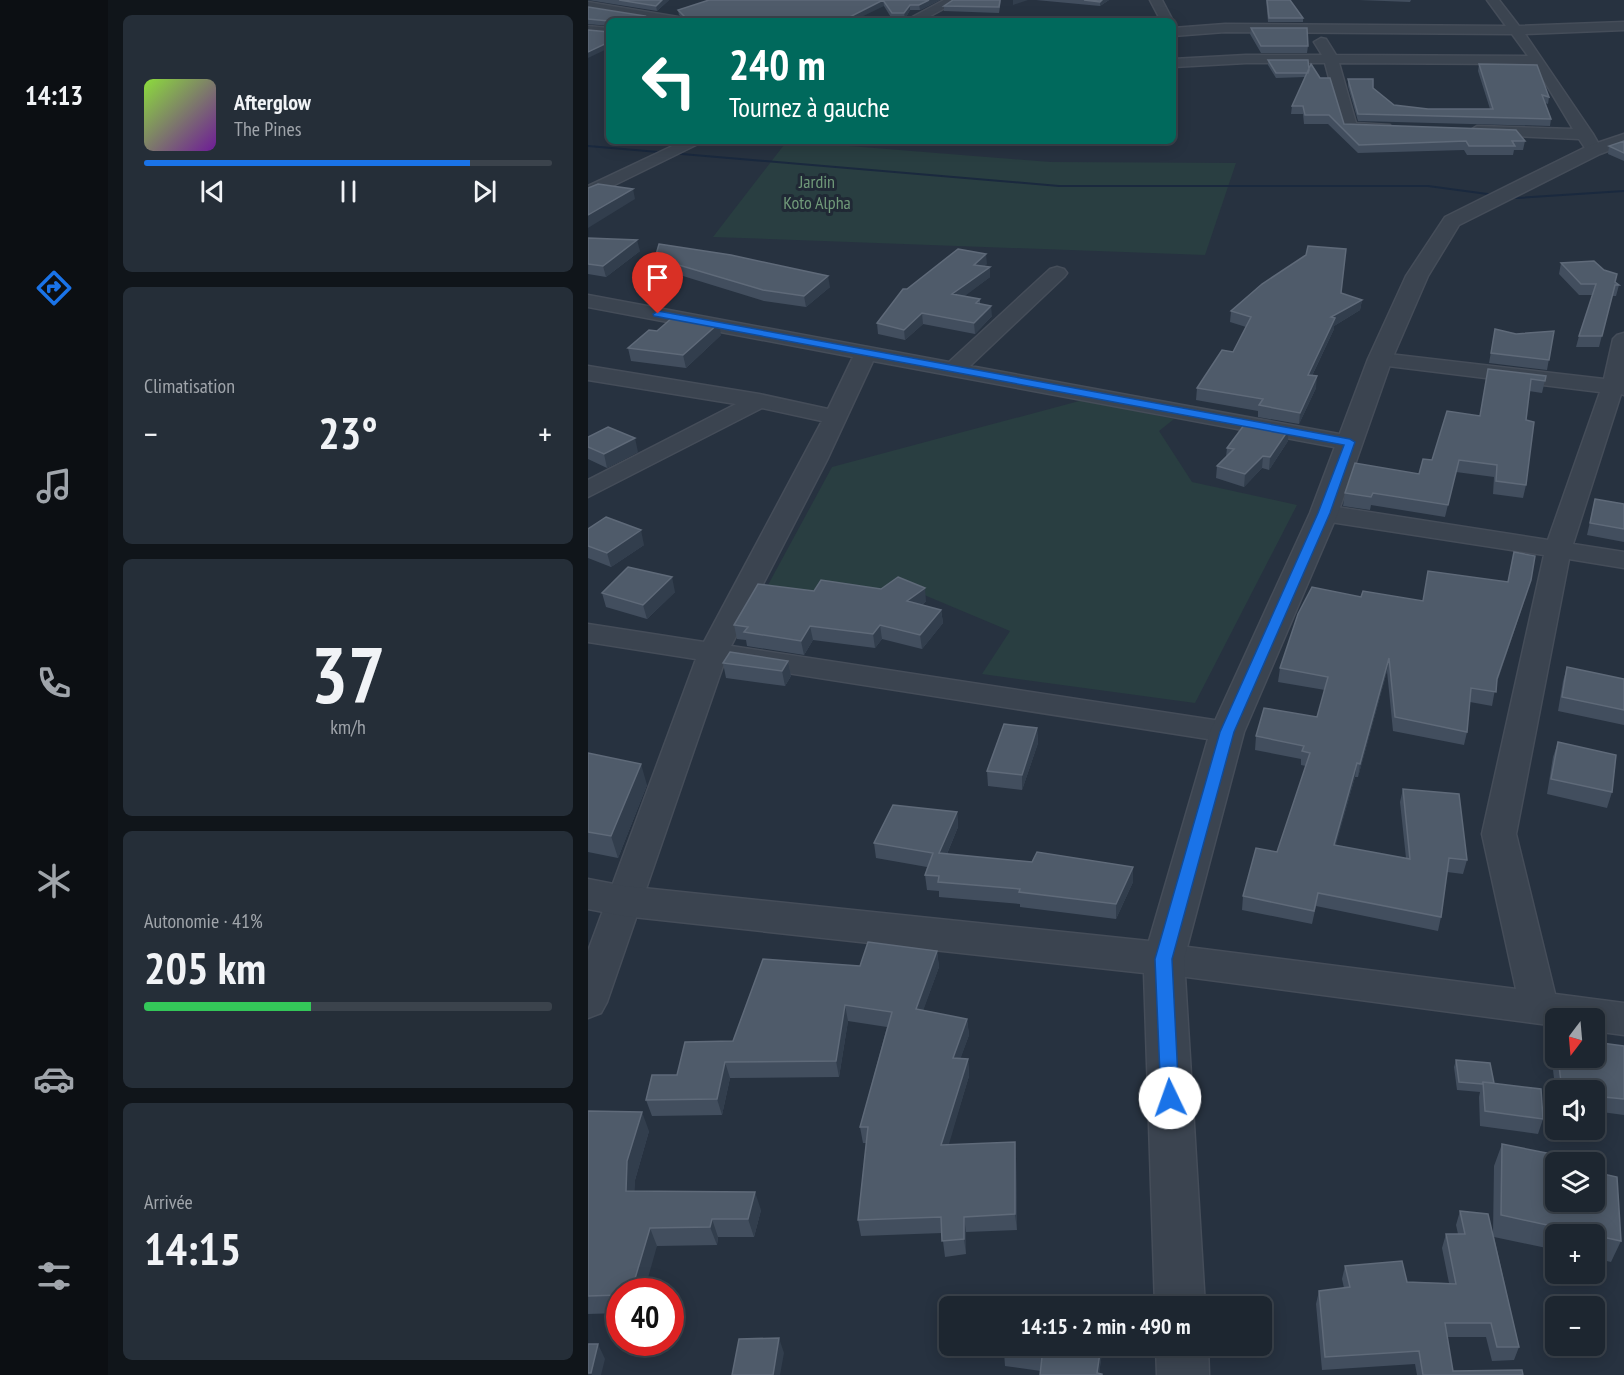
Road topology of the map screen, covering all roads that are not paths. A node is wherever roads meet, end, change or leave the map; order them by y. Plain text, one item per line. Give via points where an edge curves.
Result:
1 (954, 0) edge
2 (1156, 0) edge
3 (1493, 0) edge
4 (588, 6) edge
5 (660, 18) edge
6 (917, 18) edge
7 (1165, 18) edge
8 (1624, 26) edge
9 (1314, 29) junction
10 (588, 30) edge
11 (1516, 30) junction
12 (606, 32) edge
13 (1176, 32) edge
14 (1331, 59) junction
15 (1538, 60) junction
16 (1176, 63) edge
17 (1396, 129) edge
18 (1467, 131) edge
19 (1624, 139) edge
20 (1590, 142) junction
21 (690, 144) edge
22 (588, 193) edge
23 (1057, 273) dead end
24 (588, 301) edge
25 (1624, 339) edge
26 (866, 353) junction
27 (1380, 359) junction
28 (953, 370) junction
29 (588, 373) edge
30 (1618, 387) edge
31 (759, 401) junction
32 (834, 417) junction
33 (1350, 442) junction
34 (588, 490) edge
35 (1324, 513) junction
36 (1558, 550) junction
37 (1624, 560) edge
38 (588, 633) edge
39 (713, 652) junction
40 (1227, 732) junction
41 (606, 898) edge
42 (1164, 959) junction
43 (588, 1002) edge
44 (1539, 1008) junction
45 (1624, 1019) edge
46 (1180, 1296) edge
47 (1182, 1356) edge
48 (1183, 1375) edge

1 - 6 street
2 - 7 street
3 - 11 street
4 - 5 street
8 - 11 street
9 - 11 street
9 - 13 street
9 - 14 street
10 - 12 street
11 - 15 street
14 - 15 street
14 - 16 street
14 - 17 street via 1349,128
15 - 20 street
18 - 20 street
19 - 20 street
20 - 27 street via 1452,221 1417,276
21 - 22 street
23 - 28 street
24 - 26 street
25 - 30 street
26 - 28 street
26 - 32 street
27 - 30 street
27 - 33 street
28 - 33 street
29 - 31 street
30 - 36 street
31 - 32 street
31 - 34 street
32 - 39 street
33 - 35 street
35 - 36 street
35 - 40 street
36 - 37 street
36 - 44 street via 1499,834
38 - 39 street
39 - 40 street
39 - 41 street
40 - 42 street
41 - 42 street
41 - 43 street
42 - 44 street
42 - 46 street
44 - 45 street
47 - 48 street

